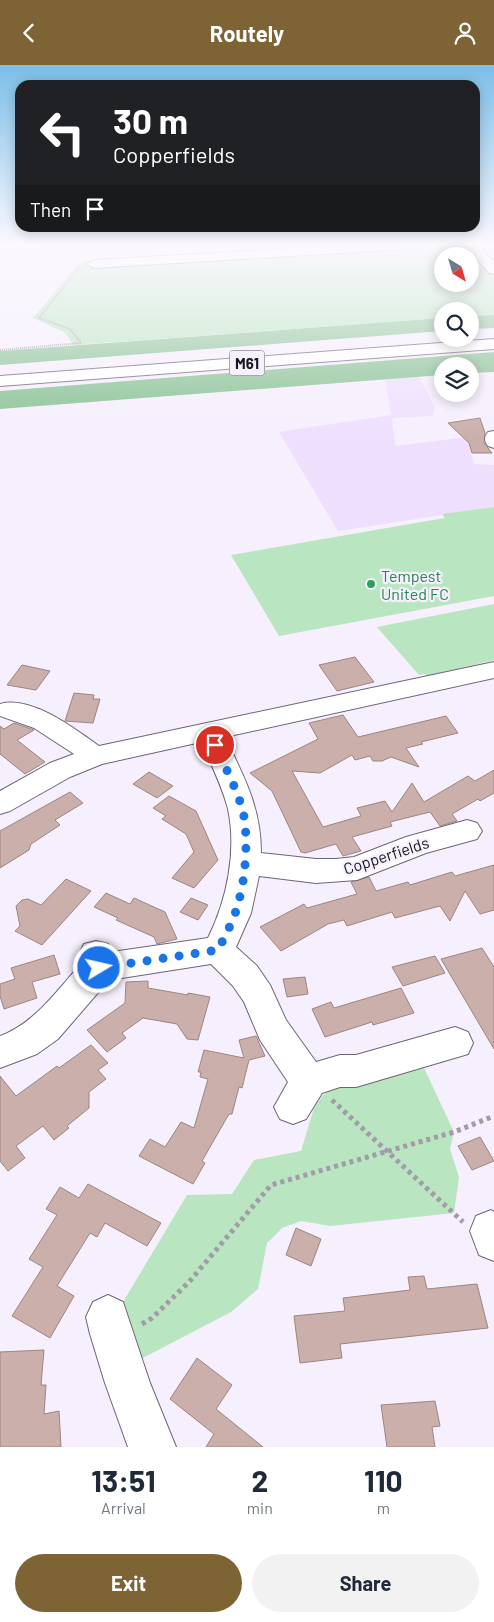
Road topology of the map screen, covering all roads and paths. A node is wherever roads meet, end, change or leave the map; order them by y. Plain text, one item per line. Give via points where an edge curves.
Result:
1 (46, 309) edge
2 (494, 332) edge
3 (479, 333) edge
4 (434, 337) edge
5 (494, 344) edge
6 (0, 350) edge
7 (0, 369) edge
8 (0, 381) edge
9 (494, 436) edge
10 (494, 441) edge
11 (494, 670) edge
12 (7, 710) dead end
13 (209, 731) junction
14 (95, 756) junction
15 (0, 803) edge
16 (452, 841) dead end
17 (244, 863) junction
18 (218, 950) junction
19 (455, 1043) dead end
20 (0, 1052) edge
21 (314, 1087) junction
22 (494, 1116) edge
23 (389, 1151) junction
24 (492, 1236) edge
25 (111, 1329) joint
26 (152, 1447) edge

1 - 6 path via 39,319 70,329 81,343
2 - 3 main road
4 - 7 main road, M61
5 - 8 main road, M61
9 - 10 main road
11 - 13 main road
12 - 14 main road via 38,717
13 - 14 main road
13 - 17 main road via 242,807 246,823
14 - 15 main road via 60,770
16 - 17 main road, Copperfields via 417,845 357,868 336,871
17 - 18 main road via 240,900
18 - 20 main road via 98,961 70,1001 45,1028 24,1043
18 - 21 main road via 245,976 258,995 273,1029
19 - 21 main road via 356,1071
21 - 23 path
22 - 23 path via 454,1133
23 - 24 path via 474,1233
23 - 25 path via 271,1185 189,1281 152,1318
25 - 26 main road via 126,1383

